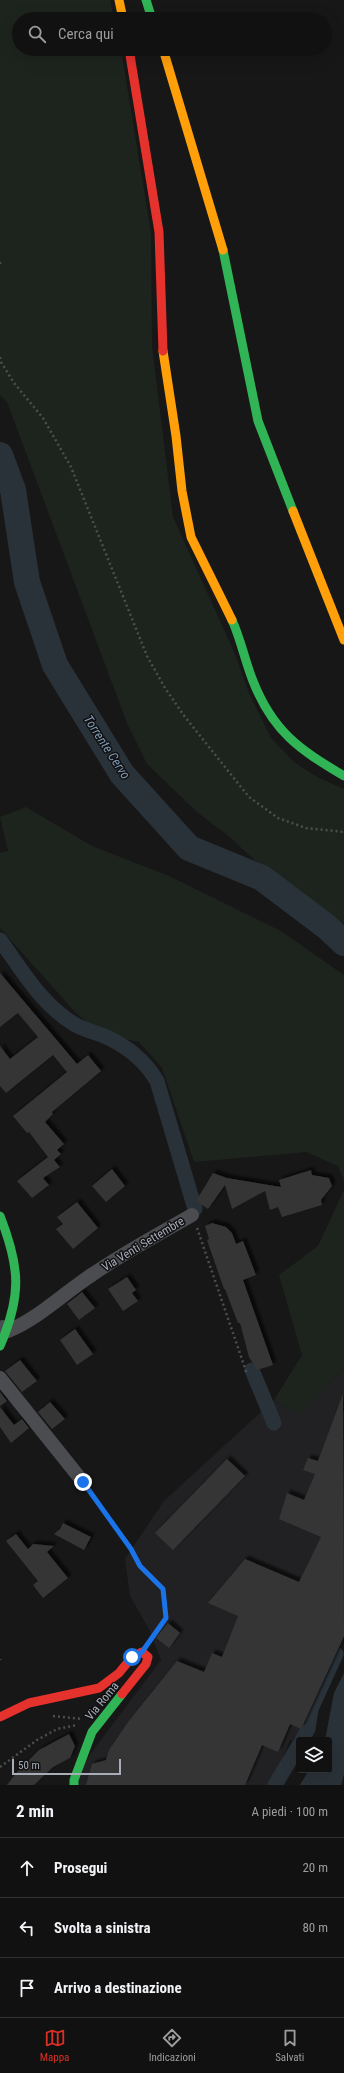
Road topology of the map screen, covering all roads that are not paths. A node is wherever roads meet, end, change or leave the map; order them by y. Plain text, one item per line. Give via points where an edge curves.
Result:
1 (119, 0) edge
2 (146, 0) edge
3 (122, 12) edge
4 (150, 12) edge
5 (130, 56) edge
6 (165, 56) edge
7 (344, 640) edge
8 (344, 776) edge
9 (192, 1215) road end
10 (0, 1216) edge
11 (4, 1328) edge
12 (0, 1346) edge
13 (0, 1378) edge
14 (83, 1482) road end
15 (0, 1717) edge
16 (74, 1785) edge

1 - 3 street
2 - 4 street
5 - 8 street via 160,232 161,341 191,537 237,631 253,681 266,710 279,730 304,751
6 - 7 street via 227,262 258,421
9 - 11 street, Via Venti Settembre via 94,1273 26,1324
10 - 11 street via 12,1254 17,1282
11 - 12 street
13 - 14 street
15 - 16 street, Via Roma via 29,1703 99,1688 119,1673 132,1657 142,1652 148,1658 146,1664 92,1732

